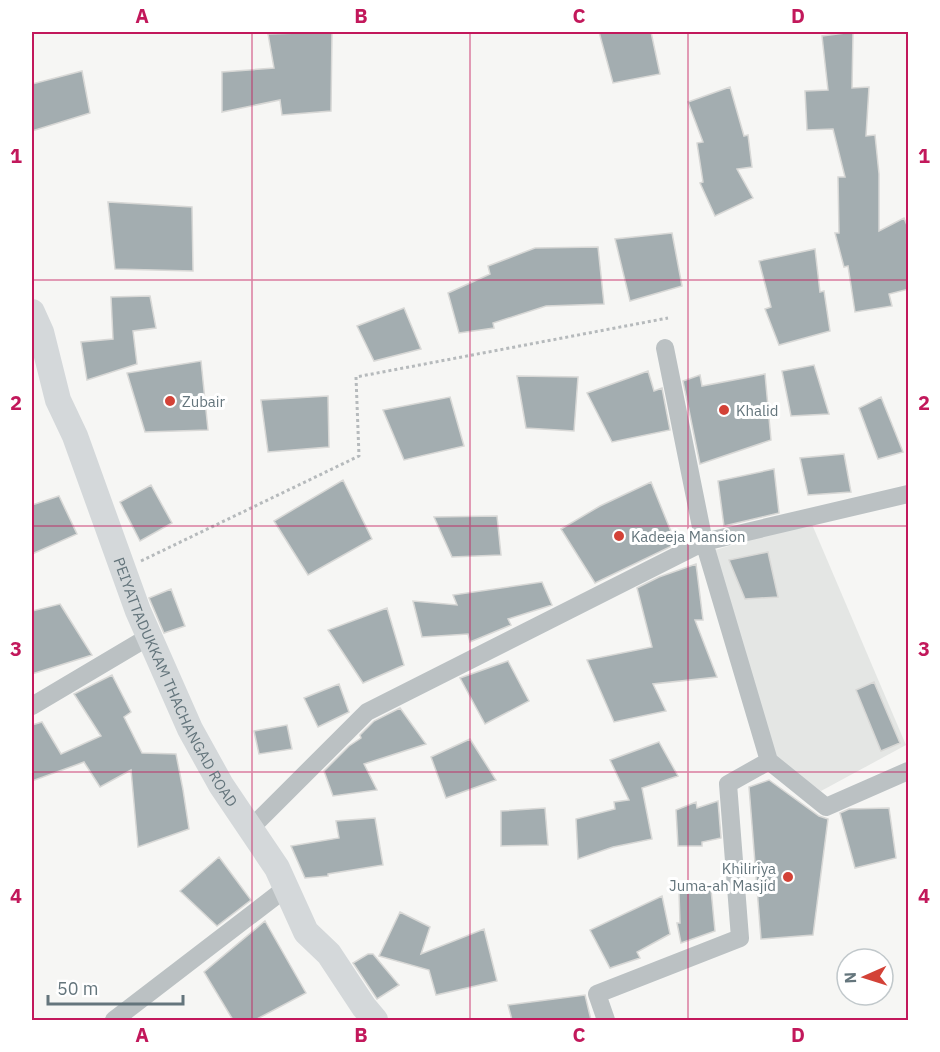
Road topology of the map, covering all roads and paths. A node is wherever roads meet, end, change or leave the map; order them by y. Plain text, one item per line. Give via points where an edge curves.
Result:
1 (32, 312) edge
2 (668, 318) dead end
3 (665, 348) dead end
4 (909, 494) edge
5 (704, 542) junction
6 (123, 569) junction
7 (150, 636) junction
8 (32, 706) edge
9 (769, 761) junction
10 (909, 771) edge
11 (251, 828) junction
12 (286, 888) junction
13 (114, 1020) edge
14 (375, 1020) edge
15 (606, 1020) edge

1 - 6 main road, PEIYATTADUKKAM THACHANGAD ROAD via 58,400
2 - 6 path via 357,377 359,456
3 - 5 street
4 - 5 street
5 - 9 street
5 - 11 street via 367,712
6 - 7 main road, PEIYATTADUKKAM THACHANGAD ROAD
7 - 8 street
7 - 11 main road, PEIYATTADUKKAM THACHANGAD ROAD via 190,729
9 - 10 street via 826,807
9 - 15 street via 728,784 740,938 597,994
11 - 12 main road, PEIYATTADUKKAM THACHANGAD ROAD
12 - 13 street
12 - 14 main road, PEIYATTADUKKAM THACHANGAD ROAD via 306,932 329,954

